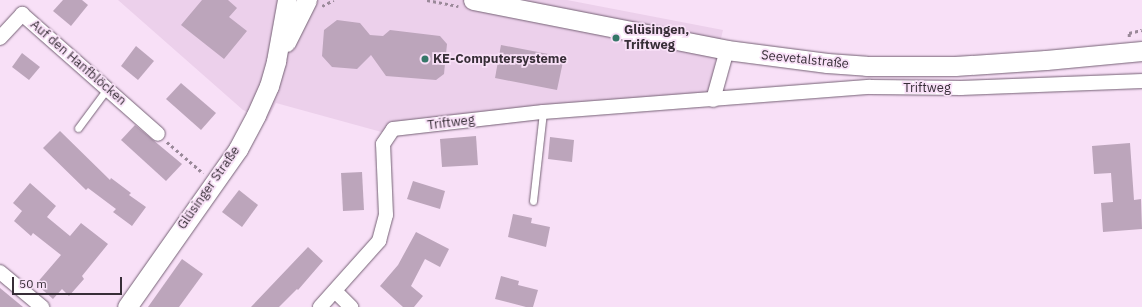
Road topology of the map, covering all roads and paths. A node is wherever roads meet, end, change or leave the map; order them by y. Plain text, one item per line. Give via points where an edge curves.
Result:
1 (287, 0) edge
2 (307, 0) edge
3 (473, 0) edge
4 (1142, 30) edge
5 (1129, 33) dead end
6 (0, 38) edge
7 (727, 50) junction
8 (1142, 51) edge
9 (276, 61) junction
10 (1142, 80) edge
11 (108, 89) junction
12 (713, 100) junction
13 (542, 112) junction
14 (78, 128) dead end
15 (158, 134) joint
16 (205, 175) dead end
17 (533, 201) dead end
18 (0, 272) edge
19 (335, 291) junction
20 (42, 307) edge
21 (127, 307) edge
22 (320, 307) edge
23 (351, 307) edge

1 - 9 main road, Glüsinger Straße
2 - 9 main road, Glüsinger Straße
3 - 7 main road, Seevetalstraße
4 - 5 path
6 - 11 street, Auf den Hanfblöcken via 22,14
7 - 8 main road, Seevetalstraße via 827,63 910,67 1046,60
7 - 12 street
9 - 21 main road, Glüsinger Straße via 266,92 238,149
10 - 12 street, Triftweg via 961,88 870,87
11 - 14 lane
11 - 15 street, Auf den Hanfblöcken
12 - 13 street, Triftweg
13 - 17 lane
13 - 19 street, Triftweg via 393,130 383,144 386,215 379,242
15 - 16 path
18 - 20 street
19 - 22 street, Triftweg
19 - 23 street

